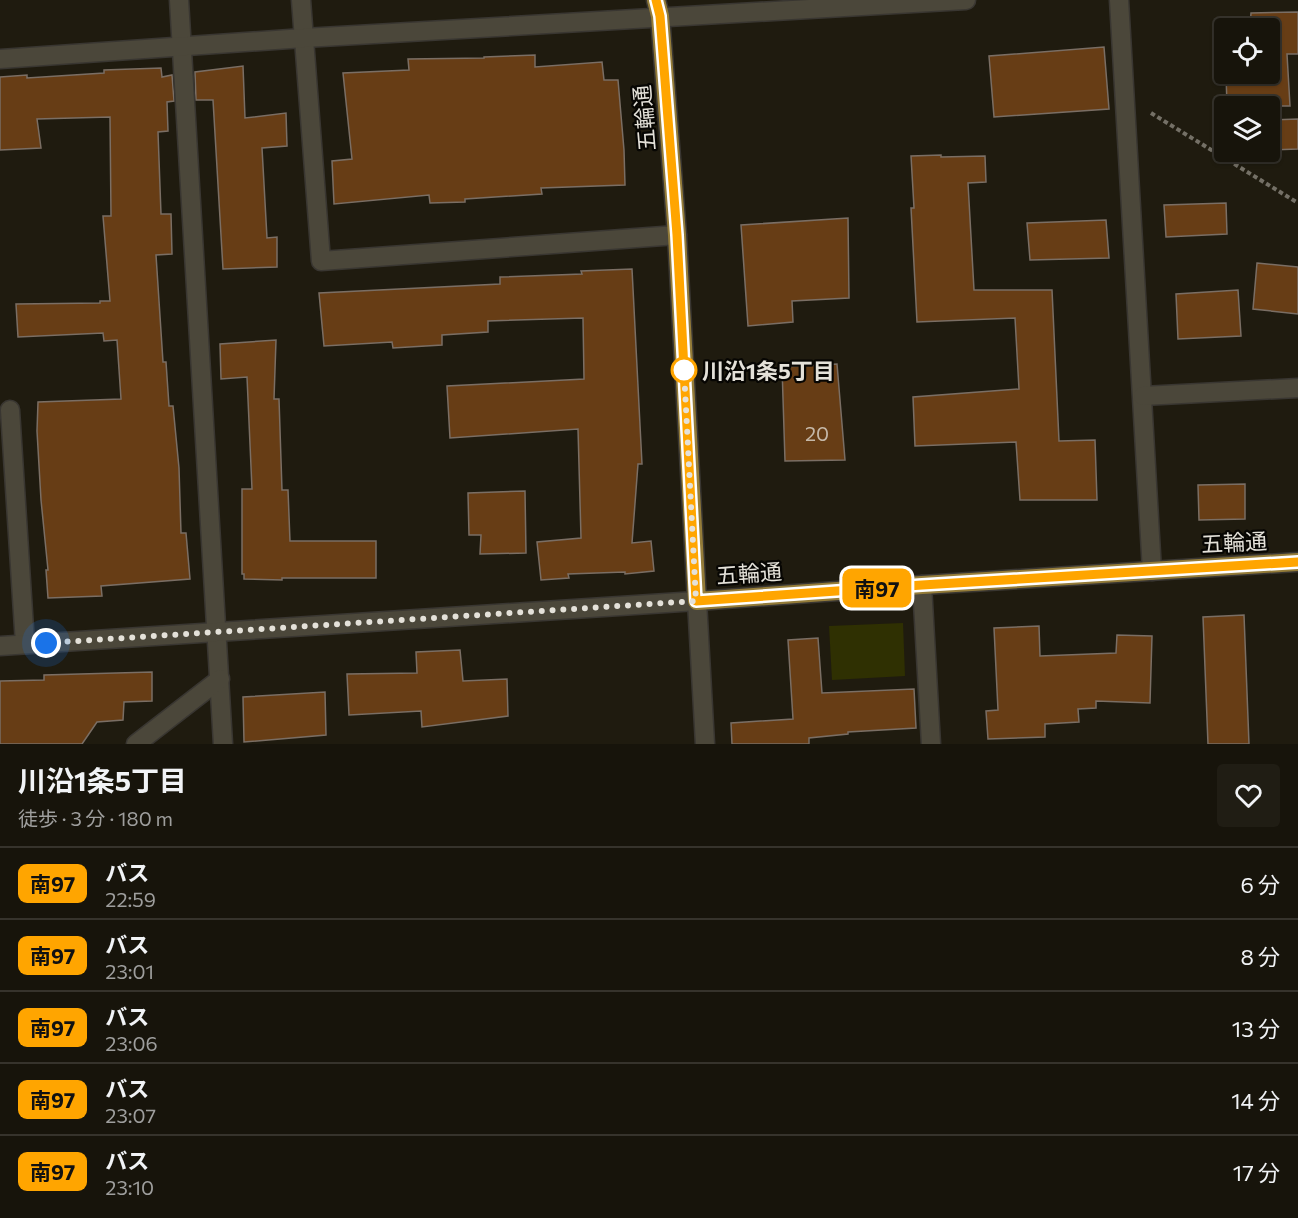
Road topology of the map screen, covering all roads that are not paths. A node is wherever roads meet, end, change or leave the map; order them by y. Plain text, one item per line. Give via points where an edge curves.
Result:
1 (179, 0) edge
2 (301, 0) edge
3 (966, 0) edge
4 (1119, 0) edge
5 (658, 8) edge
6 (304, 38) junction
7 (183, 46) junction
8 (0, 59) edge
9 (677, 235) junction
10 (1298, 388) edge
11 (1143, 396) junction
12 (10, 410) dead end
13 (1298, 562) edge
14 (1152, 571) junction
15 (922, 585) junction
16 (696, 601) junction
17 (218, 632) junction
18 (25, 644) junction
19 (0, 646) edge
20 (220, 679) junction
21 (136, 744) edge
22 (223, 744) edge
23 (705, 744) edge
24 (931, 744) edge

1 - 7 street
2 - 6 street
3 - 5 street
4 - 11 street
5 - 6 street
5 - 9 main road, 五輪通
6 - 7 street
6 - 9 street via 321,261
7 - 8 street
7 - 17 street
9 - 16 main road, 五輪通
10 - 11 street
11 - 14 street
12 - 18 street
13 - 14 main road, 五輪通
14 - 15 main road, 五輪通
15 - 16 main road, 五輪通
15 - 24 street
16 - 17 street
16 - 23 street
17 - 18 street
17 - 20 street
18 - 19 street
20 - 21 street
20 - 22 street

